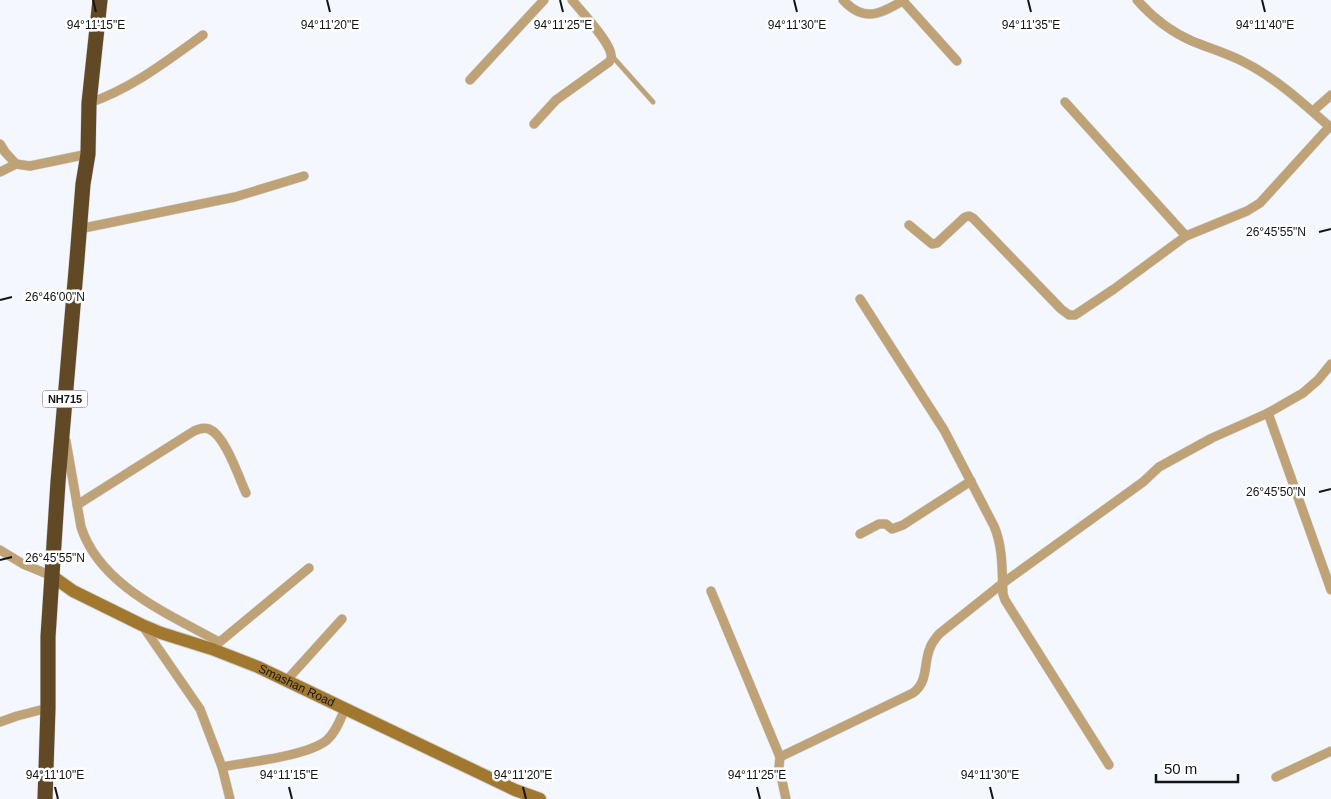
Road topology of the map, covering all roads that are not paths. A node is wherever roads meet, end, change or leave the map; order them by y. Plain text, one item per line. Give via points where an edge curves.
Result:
1 (100, 0) edge
2 (544, 0) edge
3 (572, 0) edge
4 (843, 0) edge
5 (904, 0) edge
6 (1137, 0) edge
7 (203, 35) dead end
8 (612, 55) junction
9 (957, 61) dead end
10 (470, 80) dead end
11 (1331, 95) edge
12 (653, 102) dead end
13 (1065, 102) dead end
14 (89, 103) junction
15 (1313, 110) junction
16 (534, 124) dead end
17 (1330, 127) edge
18 (0, 144) edge
19 (88, 154) junction
20 (16, 164) junction
21 (0, 172) edge
22 (304, 176) dead end
23 (909, 225) dead end
24 (80, 229) junction
25 (1186, 236) junction
26 (860, 298) dead end
27 (1331, 364) edge
28 (1268, 413) junction
29 (63, 424) junction
30 (971, 481) junction
31 (246, 493) dead end
32 (77, 505) junction
33 (860, 534) dead end
34 (0, 550) edge
35 (309, 568) dead end
36 (52, 576) junction
37 (1003, 583) junction
38 (1331, 590) edge
39 (711, 591) dead end
40 (342, 619) dead end
41 (142, 625) junction
42 (215, 645) junction
43 (286, 681) junction
44 (48, 708) junction
45 (345, 709) junction
46 (0, 722) edge
47 (1331, 751) edge
48 (780, 758) junction
49 (1109, 765) dead end
50 (222, 767) junction
51 (1276, 777) dead end
52 (45, 799) edge
53 (230, 799) edge
54 (540, 799) edge
55 (786, 799) edge

1 - 14 highway, NH715
2 - 10 street
3 - 8 street
4 - 5 street via 862,14 869,14 881,12
5 - 9 street
6 - 15 street via 1175,33 1222,51 1266,74
7 - 14 street via 135,82 106,98
8 - 12 lane
8 - 16 street via 609,62 556,100
11 - 15 street
13 - 25 street
14 - 19 highway, NH715
15 - 17 street
17 - 25 street via 1260,203
18 - 20 street
19 - 20 street via 30,166
19 - 24 highway, NH715
20 - 21 street
22 - 24 street via 235,196
23 - 25 street via 932,244 965,217 973,218 1069,315 1082,311
24 - 29 highway, NH715
26 - 30 street via 944,430
27 - 28 street via 1303,393
28 - 37 street via 1159,467
28 - 38 street
29 - 32 street
29 - 36 highway, NH715
30 - 33 street via 903,525 892,529 886,524 879,524
30 - 37 street via 999,537
31 - 32 street via 219,437 207,428 201,428
32 - 42 street via 81,527 90,548 116,580
34 - 36 street via 22,564
35 - 42 street
36 - 41 street, Smashan Road via 73,591
36 - 44 highway, NH715
37 - 48 street via 932,643 923,682 913,693
37 - 49 street via 1005,600
39 - 48 street
40 - 43 street
41 - 42 street, Smashan Road via 161,633
41 - 50 street via 200,709
42 - 43 street, Smashan Road
43 - 45 street, Smashan Road
44 - 46 street
44 - 52 highway, NH715
45 - 50 street via 334,732 315,748
45 - 54 street, Smashan Road via 514,790
47 - 51 street
48 - 55 street
50 - 53 street

